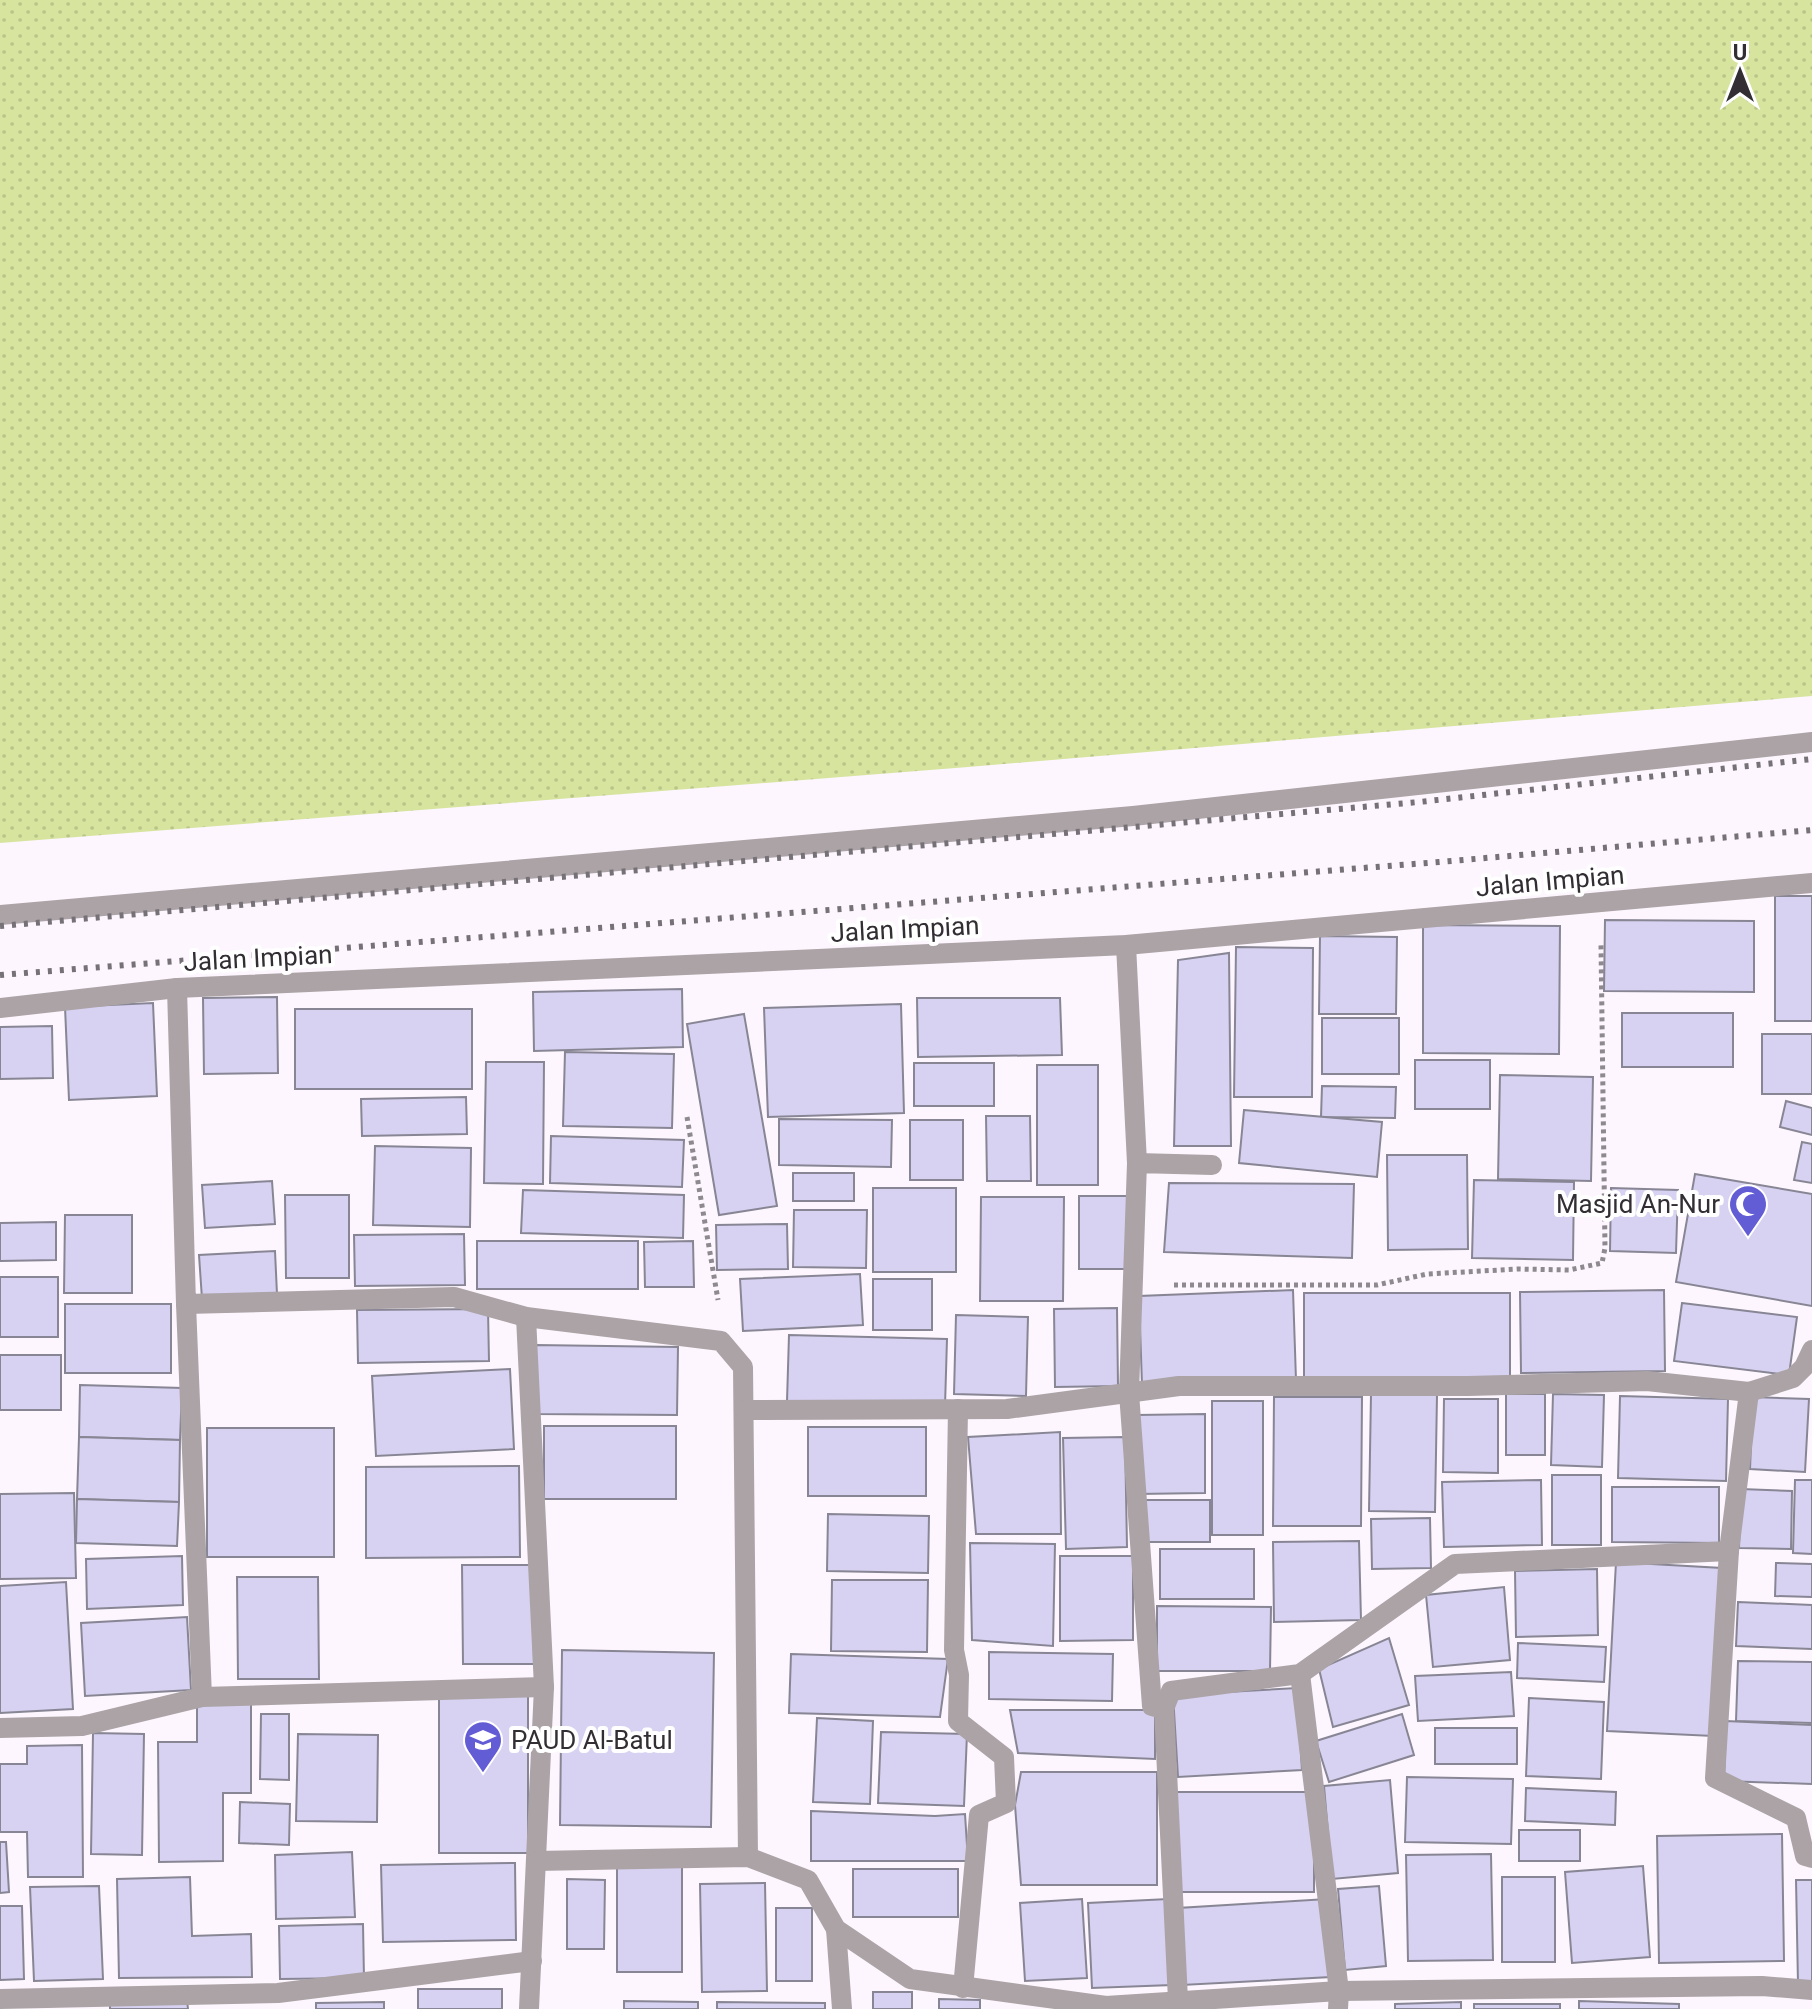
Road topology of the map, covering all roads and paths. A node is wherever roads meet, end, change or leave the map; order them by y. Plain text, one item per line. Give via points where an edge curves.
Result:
1 (1812, 742) edge
2 (1812, 883) edge
3 (1600, 903) junction
4 (0, 915) edge
5 (1126, 945) junction
6 (177, 988) junction
7 (0, 1008) edge
8 (687, 1117) dead end
9 (1137, 1163) junction
10 (1212, 1165) dead end
11 (1133, 1285) junction
12 (186, 1304) junction
13 (526, 1317) junction
14 (721, 1341) junction
15 (1812, 1350) edge
16 (1749, 1392) junction
17 (1129, 1393) junction
18 (958, 1409) junction
19 (745, 1410) junction
20 (1729, 1551) junction
21 (1300, 1674) junction
22 (544, 1687) junction
23 (202, 1697) junction
24 (1164, 1709) junction
25 (0, 1728) edge
26 (748, 1857) junction
27 (1812, 1858) edge
28 (536, 1861) junction
29 (836, 1929) junction
30 (532, 1961) junction
31 (963, 1988) junction
32 (1812, 1990) edge
33 (0, 1999) edge
34 (1178, 2000) junction
35 (1338, 2000) edge
36 (278, 2001) edge
37 (1106, 2007) edge
38 (529, 2009) edge
39 (842, 2009) edge

1 - 4 street via 1133,816
2 - 3 street, Jalan Impian
3 - 5 street, Jalan Impian
3 - 11 path via 1602,1263 1569,1270 1427,1274 1377,1285
5 - 6 street, Jalan Impian
5 - 9 street
6 - 7 street, Jalan Impian
6 - 12 street
8 - 14 path
9 - 10 street
9 - 11 street
11 - 17 street
12 - 13 street via 454,1297
12 - 23 street
13 - 14 street
13 - 22 street
14 - 19 street via 743,1367
15 - 16 street via 1793,1378
16 - 17 street via 1647,1381 1179,1386
16 - 20 street
17 - 18 street via 1007,1409
17 - 24 street via 1152,1706
18 - 19 street
18 - 31 street via 958,1721 1004,1757 1006,1803 979,1815
19 - 26 street
20 - 21 street via 1455,1564
20 - 27 street via 1715,1778 1796,1818 1805,1856
21 - 24 street via 1171,1691
21 - 35 street
22 - 23 street
22 - 28 street
23 - 25 street via 82,1726
24 - 34 street
26 - 28 street
26 - 29 street via 808,1880
28 - 30 street
29 - 31 street via 910,1979
29 - 39 street
30 - 36 street
30 - 38 street
31 - 37 street
32 - 35 street via 1762,1986
33 - 36 street
34 - 35 street
34 - 37 street

